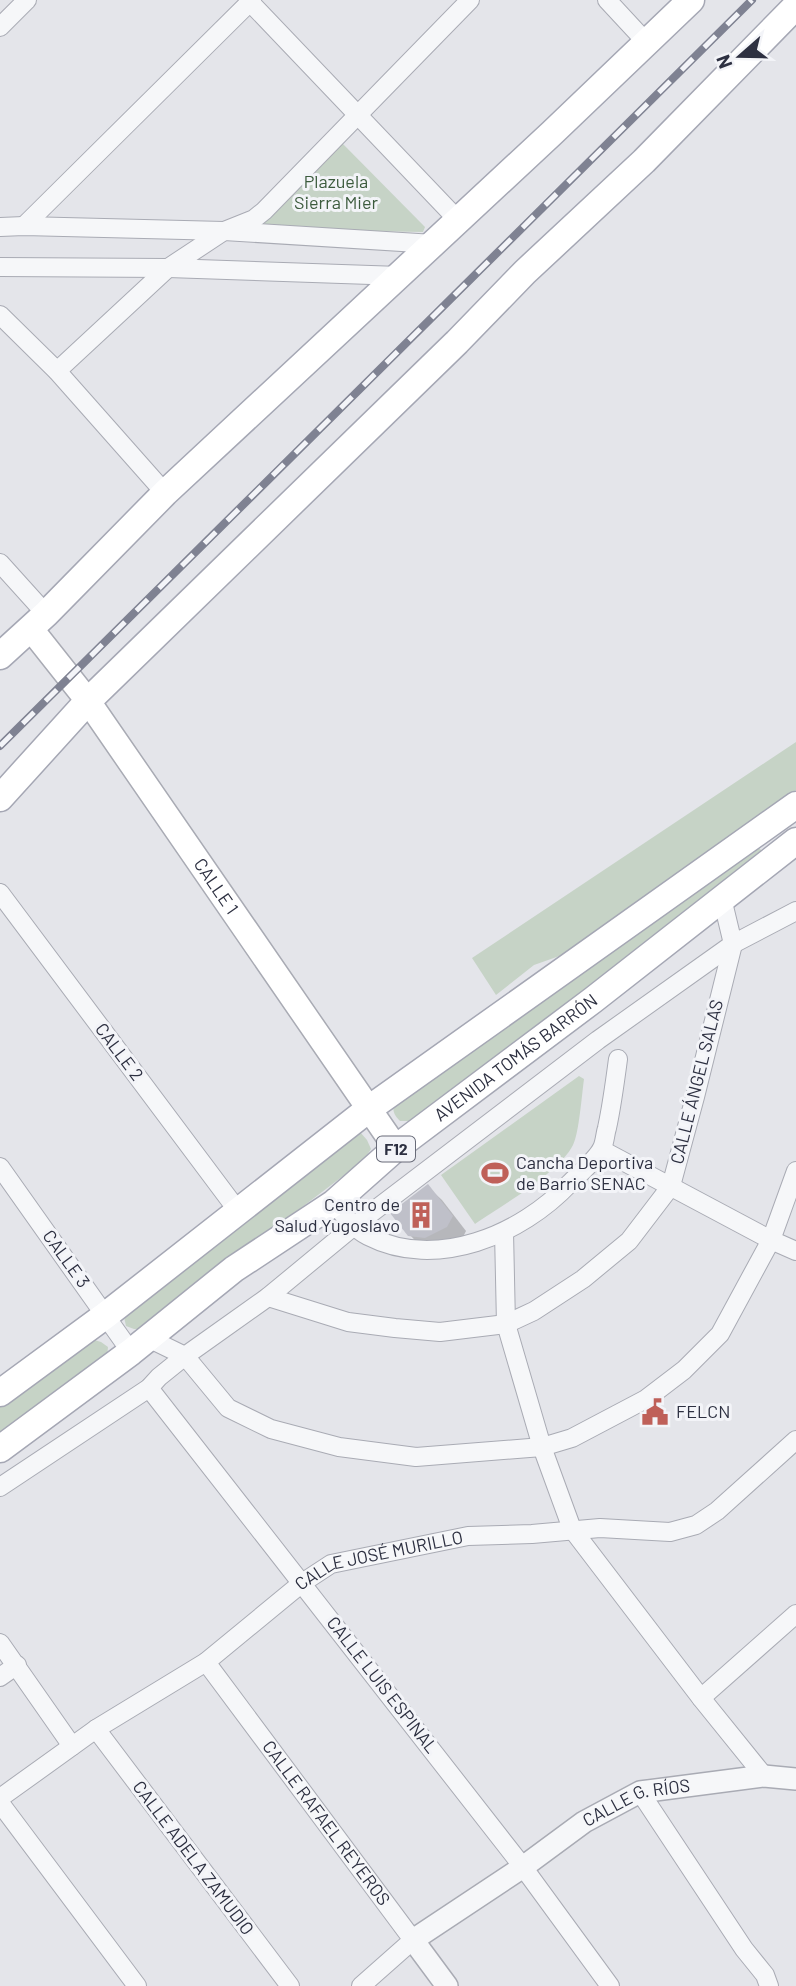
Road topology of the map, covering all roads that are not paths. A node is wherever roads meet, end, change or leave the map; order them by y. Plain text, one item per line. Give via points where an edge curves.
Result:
1 (27, 0) edge
2 (470, 0) edge
3 (607, 0) edge
4 (691, 0) edge
5 (250, 1) edge
6 (796, 6) edge
7 (3, 18) edge
8 (646, 42) junction
9 (358, 114) junction
10 (457, 219) junction
11 (24, 226) junction
12 (0, 227) edge
13 (224, 231) junction
14 (434, 244) junction
15 (0, 267) edge
16 (169, 268) junction
17 (400, 276) junction
18 (0, 315) edge
19 (57, 371) junction
20 (165, 493) junction
21 (0, 563) edge
22 (38, 622) junction
23 (0, 656) edge
24 (88, 701) junction
25 (0, 799) edge
26 (796, 805) edge
27 (771, 823) junction
28 (794, 846) edge
29 (0, 893) edge
30 (722, 898) junction
31 (796, 911) edge
32 (733, 944) junction
33 (618, 1059) dead end
34 (370, 1108) junction
35 (397, 1149) junction
36 (602, 1150) junction
37 (0, 1167) edge
38 (796, 1171) edge
39 (671, 1186) junction
40 (334, 1203) junction
41 (238, 1211) junction
42 (354, 1226) junction
43 (504, 1233) junction
44 (771, 1240) junction
45 (796, 1251) edge
46 (268, 1297) junction
47 (106, 1315) junction
48 (506, 1324) junction
49 (140, 1345) junction
50 (185, 1356) junction
51 (149, 1388) junction
52 (0, 1393) edge
53 (795, 1442) edge
54 (541, 1447) junction
55 (0, 1449) edge
56 (0, 1487) edge
57 (572, 1530) junction
58 (302, 1583) junction
59 (796, 1614) edge
60 (0, 1643) edge
61 (205, 1662) junction
62 (17, 1665) junction
63 (0, 1677) edge
64 (701, 1698) junction
65 (96, 1729) junction
66 (72, 1746) junction
67 (764, 1776) junction
68 (796, 1779) edge
69 (640, 1792) junction
70 (0, 1798) edge
71 (0, 1803) edge
72 (523, 1867) junction
73 (413, 1940) junction
74 (137, 1986) edge
75 (290, 1986) edge
76 (361, 1986) edge
77 (447, 1986) edge
78 (610, 1986) edge
79 (769, 1986) edge

1 - 7 street
2 - 9 street
3 - 8 street
4 - 8 main road
5 - 9 street
5 - 11 street
6 - 24 main road via 644,161
8 - 10 main road
9 - 10 street
9 - 13 street via 264,211
10 - 14 main road
11 - 12 street
11 - 13 street
13 - 14 street
13 - 16 street
14 - 17 main road
15 - 16 street
16 - 17 street
16 - 19 street
17 - 20 main road
18 - 19 street
19 - 20 street
20 - 22 main road
21 - 22 street
22 - 23 main road
22 - 24 main road, CALLE 1
24 - 25 main road
24 - 34 main road, CALLE 1
26 - 27 main road
27 - 28 street
27 - 34 main road
28 - 30 main road, AVENIDA TOMÁS BARRÓN / F12
29 - 41 street, CALLE 2
30 - 32 street, CALLE ÁNGEL SALAS
30 - 35 main road, AVENIDA TOMÁS BARRÓN / F12
31 - 32 street
32 - 39 street, CALLE ÁNGEL SALAS
32 - 42 street via 598,1040
33 - 36 street
34 - 35 main road, CALLE 1
34 - 41 main road
35 - 40 main road, AVENIDA TOMÁS BARRÓN / F12
36 - 39 street
36 - 43 street via 561,1193
37 - 47 street, CALLE 3
38 - 44 street
39 - 44 street
39 - 48 street, CALLE ÁNGEL SALAS via 629,1241 583,1279
40 - 42 street
40 - 49 main road, AVENIDA TOMÁS BARRÓN / F12 via 234,1269
41 - 47 main road
42 - 43 street via 401,1249 451,1249
42 - 46 street
43 - 48 street
44 - 45 street
44 - 54 street via 720,1334 684,1370 646,1399 572,1438
46 - 48 street, CALLE ÁNGEL SALAS via 348,1322 395,1328 440,1332
46 - 50 street
47 - 49 street, CALLE 3
47 - 52 main road
48 - 54 street
49 - 50 street
49 - 55 main road, AVENIDA TOMÁS BARRÓN / F12
50 - 51 street
50 - 54 street via 228,1408 271,1429 339,1447 416,1457
51 - 56 street
51 - 58 street, CALLE LUIS ESPINAL
53 - 57 street, CALLE JOSÉ MURILLO via 696,1525 670,1532
54 - 57 street
57 - 58 street, CALLE JOSÉ MURILLO via 468,1536 410,1547 331,1564
57 - 64 street
58 - 61 street, CALLE JOSÉ MURILLO
58 - 72 street, CALLE LUIS ESPINAL
59 - 64 street
60 - 62 street
61 - 65 street, CALLE JOSÉ MURILLO
61 - 73 street, CALLE RAFAEL REYEROS
62 - 63 street
62 - 66 street
64 - 67 street
65 - 66 street, CALLE JOSÉ MURILLO
65 - 75 street, CALLE ADELA ZAMUDIO
66 - 70 street, CALLE JOSÉ MURILLO
67 - 68 street, CALLE G. RÍOS
67 - 69 street, CALLE G. RÍOS
69 - 72 street, CALLE G. RÍOS via 584,1822
69 - 79 street
71 - 74 street
72 - 73 street
72 - 78 street, CALLE LUIS ESPINAL
73 - 76 street
73 - 77 street, CALLE RAFAEL REYEROS

